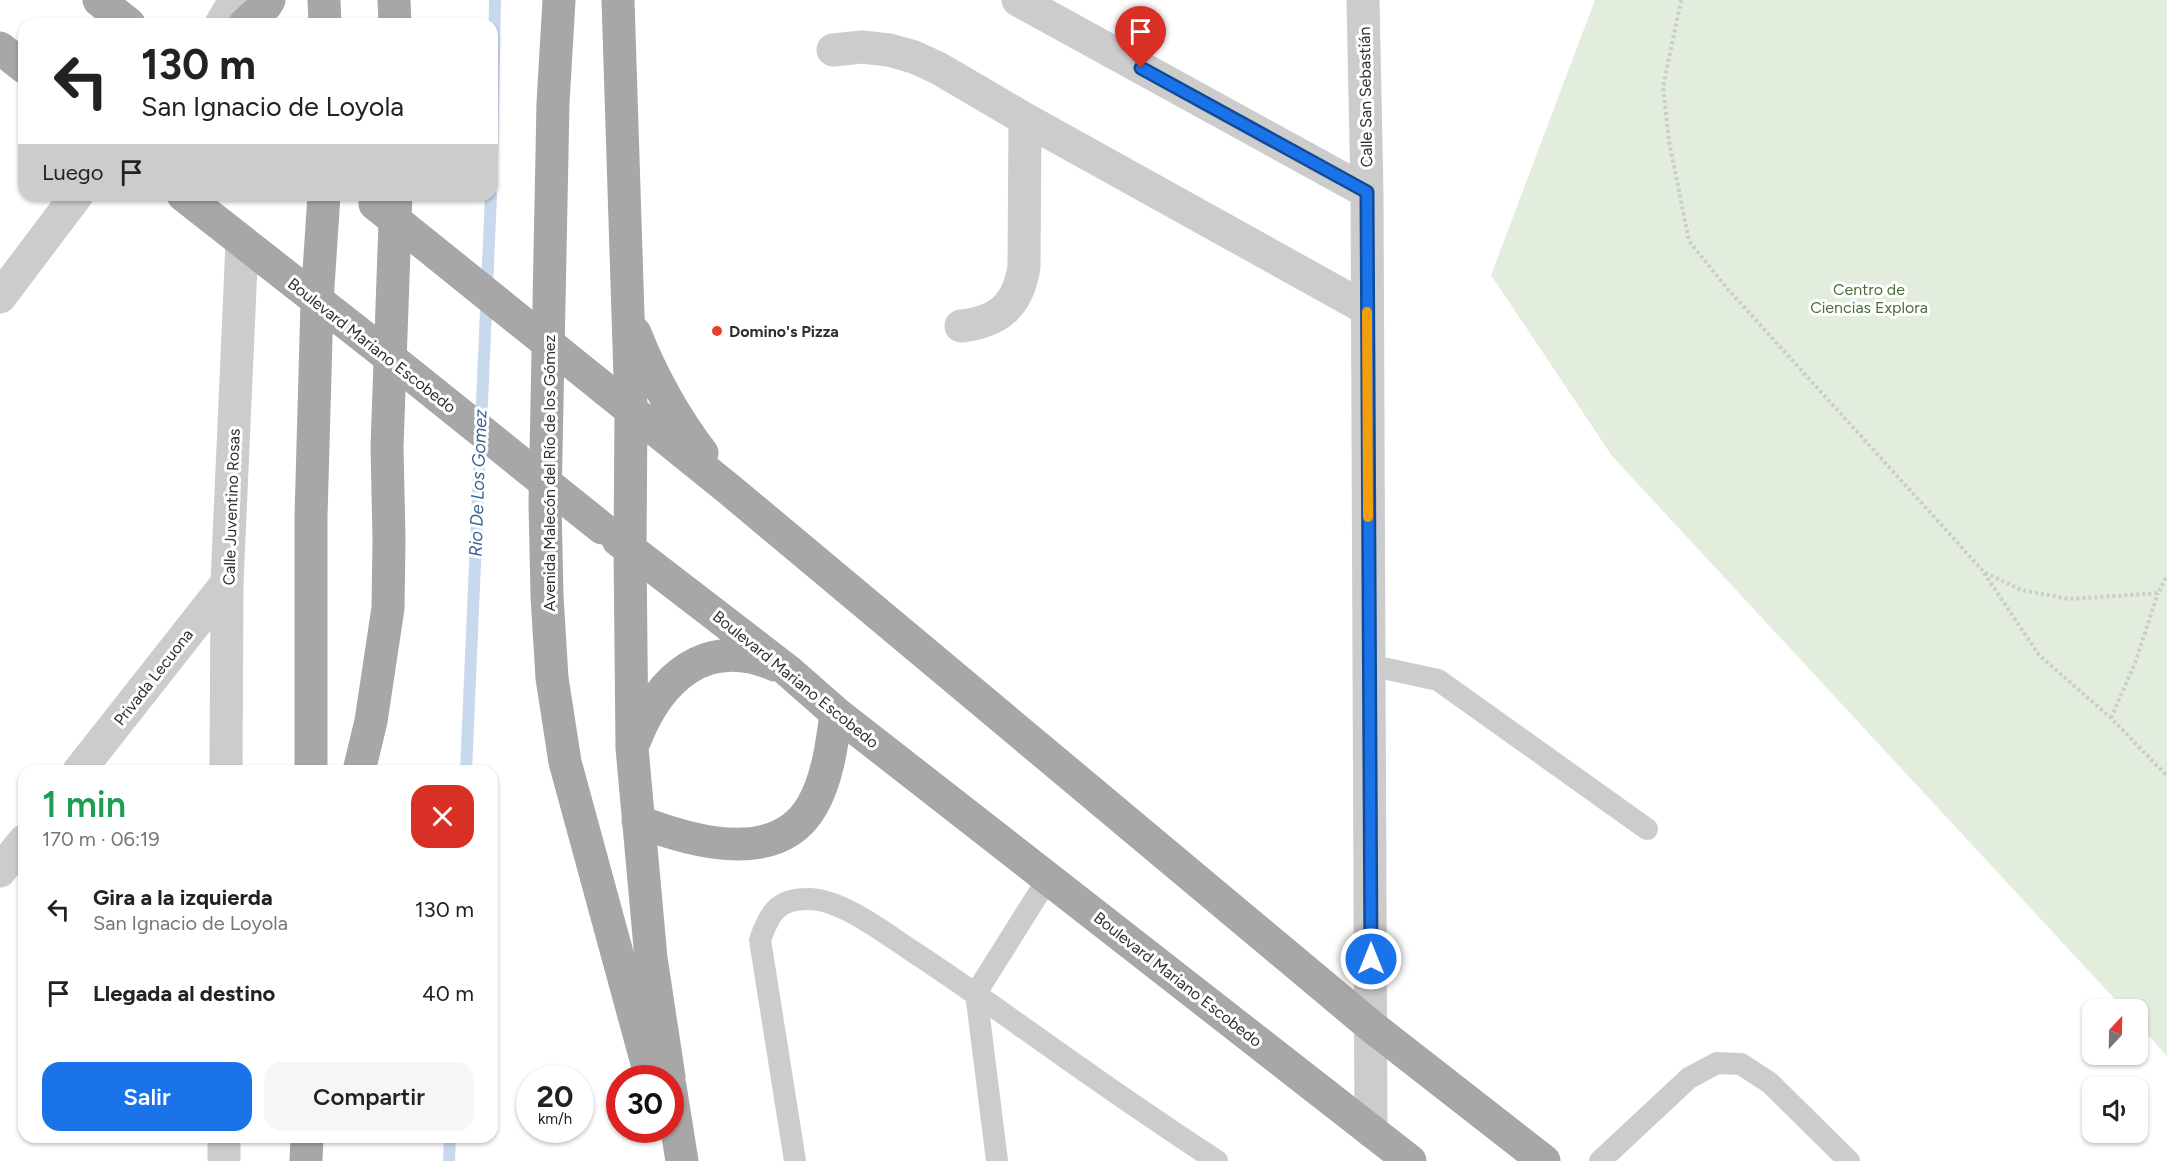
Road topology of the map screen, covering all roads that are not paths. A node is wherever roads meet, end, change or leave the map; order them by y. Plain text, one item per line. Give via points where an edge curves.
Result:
1 (235, 0) edge
2 (269, 0) edge
3 (324, 0) edge
4 (393, 0) edge
5 (559, 0) edge
6 (618, 0) edge
7 (1018, 0) edge
8 (1363, 0) edge
9 (224, 18) edge
10 (252, 18) edge
11 (325, 18) edge
12 (394, 18) edge
13 (0, 48) edge
14 (833, 50) dead end
15 (18, 62) edge
16 (1025, 119) junction
17 (1367, 192) junction
18 (72, 201) edge
19 (190, 201) edge
20 (324, 201) edge
21 (378, 201) edge
22 (382, 201) edge
23 (242, 243) junction
24 (0, 297) edge
25 (317, 302) junction
26 (1367, 309) junction
27 (629, 316) junction
28 (961, 326) dead end
29 (618, 400) junction
30 (730, 490) junction
31 (630, 550) junction
32 (227, 583) junction
33 (1369, 665) junction
34 (787, 670) junction
35 (836, 713) junction
36 (632, 748) junction
37 (84, 765) edge
38 (226, 765) edge
39 (311, 765) edge
40 (360, 765) edge
41 (638, 821) junction
42 (1647, 829) dead end
43 (18, 848) edge
44 (0, 871) edge
45 (1049, 877) junction
46 (976, 993) junction
47 (1371, 1026) junction
48 (647, 1065) edge
49 (667, 1065) edge
50 (1371, 1131) junction
51 (224, 1143) edge
52 (307, 1143) edge
53 (669, 1143) edge
54 (679, 1143) edge
55 (224, 1161) edge
56 (306, 1161) edge
57 (674, 1161) edge
58 (682, 1161) edge
59 (795, 1161) edge
60 (997, 1161) edge
61 (1217, 1161) edge
62 (1410, 1161) edge
63 (1544, 1161) edge
64 (1599, 1161) edge
65 (1849, 1161) edge

1 - 9 street
2 - 10 main road
3 - 11 main road
4 - 12 main road
5 - 48 main road, Avenida Malecón del Río de los Gómez via 545,503 552,678 565,762
6 - 27 main road
7 - 17 street
8 - 17 street, Calle San Sebastián
13 - 15 main road
14 - 16 street via 862,47 914,57
16 - 26 street
16 - 28 street via 1022,284 1003,312 976,325
17 - 26 street, Calle San Sebastián
18 - 24 street
19 - 23 main road, Boulevard Mariano Escobedo
20 - 25 main road
21 - 40 main road via 388,608
22 - 29 main road, bridge
23 - 25 main road, Boulevard Mariano Escobedo
23 - 32 street, Calle Juventino Rosas
25 - 31 main road, Boulevard Mariano Escobedo, bridge
25 - 39 main road via 311,517
26 - 33 street, Calle San Sebastián
27 - 29 main road
27 - 30 main road via 671,407
29 - 30 main road
29 - 31 main road
30 - 47 main road
31 - 34 main road, Boulevard Mariano Escobedo
31 - 36 main road
32 - 37 street, Privada Lecuona
32 - 38 street, Calle Juventino Rosas
33 - 42 lane via 1438,680
33 - 47 street, Calle San Sebastián
34 - 35 main road, Boulevard Mariano Escobedo
34 - 36 main road via 746,656 709,659 689,667 660,692
35 - 41 main road via 819,790 801,821 787,832 743,844 716,844
35 - 45 main road, Boulevard Mariano Escobedo
36 - 41 main road
41 - 49 main road via 651,958
43 - 44 street
45 - 46 lane
45 - 50 main road, Boulevard Mariano Escobedo
46 - 59 lane via 834,904 808,898 784,902 769,916 760,940
46 - 60 lane
46 - 61 lane
47 - 50 street, Calle San Sebastián
47 - 63 main road
50 - 62 main road, Boulevard Mariano Escobedo
51 - 55 street
52 - 56 main road
53 - 57 main road
54 - 58 main road
64 - 65 lane via 1689,1078 1717,1063 1741,1064 1770,1083

